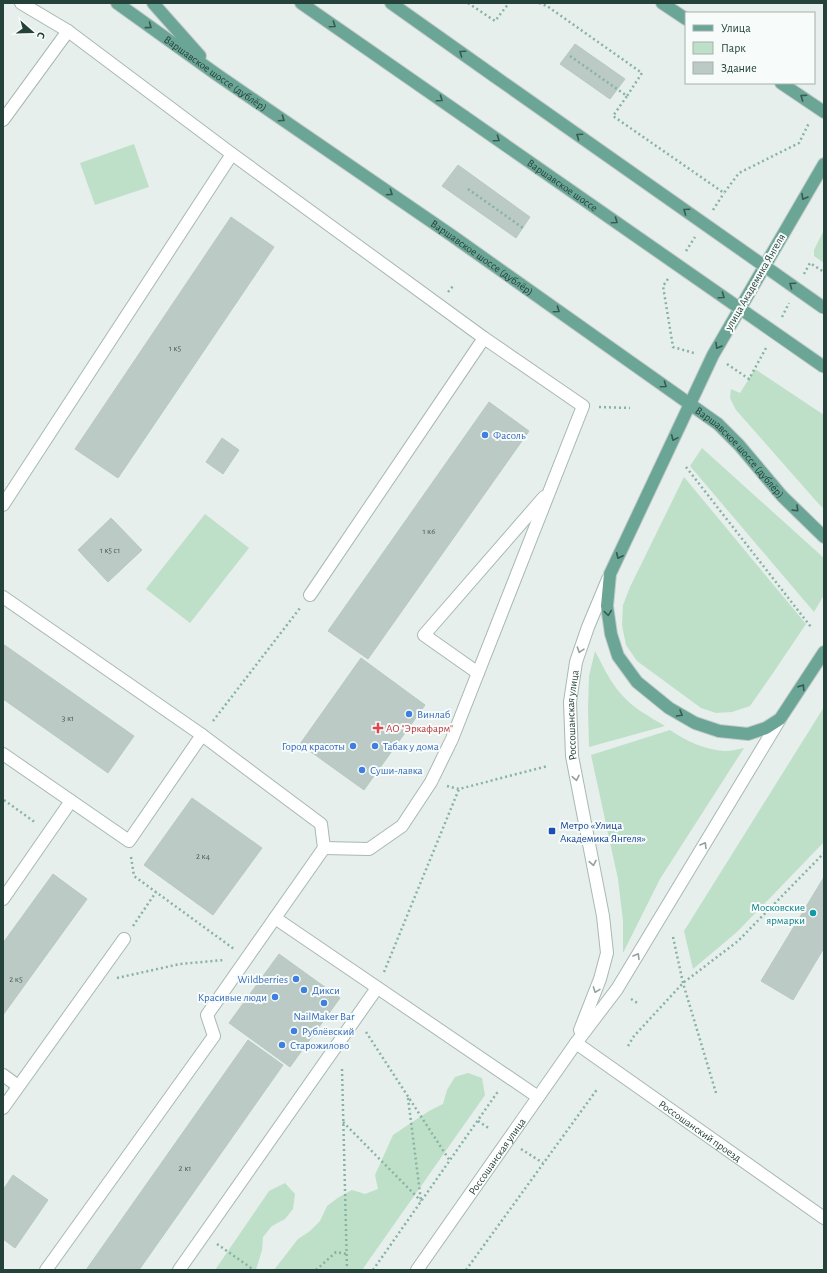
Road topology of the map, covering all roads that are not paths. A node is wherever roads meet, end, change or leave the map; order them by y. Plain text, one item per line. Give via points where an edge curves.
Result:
1 (21, 3) edge
2 (117, 3) edge
3 (153, 3) edge
4 (301, 3) edge
5 (390, 3) edge
6 (662, 3) edge
7 (685, 18) edge
8 (68, 31) junction
9 (216, 74) junction
10 (782, 84) edge
11 (824, 112) edge
12 (3, 120) edge
13 (232, 154) junction
14 (824, 164) edge
15 (824, 308) edge
16 (484, 338) junction
17 (824, 367) edge
18 (690, 403) junction
19 (550, 490) junction
20 (3, 505) edge
21 (824, 537) edge
22 (610, 574) junction
23 (310, 595) road end
24 (3, 597) edge
25 (824, 652) edge
26 (478, 673) junction
27 (780, 719) junction
28 (202, 735) junction
29 (3, 754) edge
30 (71, 801) junction
31 (324, 848) junction
32 (3, 899) edge
33 (275, 918) junction
34 (124, 939) road end
35 (377, 988) junction
36 (576, 1043) junction
37 (3, 1075) edge
38 (18, 1086) junction
39 (538, 1097) junction
40 (3, 1108) edge
41 (824, 1218) edge
42 (46, 1270) edge
43 (179, 1270) edge
44 (417, 1270) edge

1 - 8 street
2 -> 9 main road, Варшавское шоссе (дублёр)
3 - 9 main road
4 -> 17 main road, Варшавское шоссе, bridge
15 -> 5 main road, bridge
6 - 7 main road
8 - 12 street
8 - 13 street
9 -> 18 main road, Варшавское шоссе (дублёр)
11 -> 10 main road
13 - 16 street
13 - 20 street
14 -> 18 main road, улица Академика Янгеля via 713,355
16 - 19 street via 583,406
16 - 23 street
18 -> 21 main road, Варшавское шоссе (дублёр) via 718,424 782,496
18 -> 22 main road, Россошанская улица
19 - 26 street
19 - 26 street via 424,635
22 -> 27 main road via 607,606 611,634 618,656 637,682 669,708 695,723 719,731 748,734 766,728
22 -> 36 street, Россошанская улица via 576,662 570,702 572,756 603,916 607,953
24 - 28 street
27 -> 25 main road, Россошанская улица
26 - 31 street via 452,739 431,782 402,826 369,849
36 -> 27 street, Россошанская улица via 617,989
28 - 30 street via 129,841
28 - 31 street via 321,824
29 - 30 street
30 - 32 street
31 - 33 street
33 - 35 street
33 - 42 street via 207,1014 214,1036
34 - 38 street
35 - 39 street
35 - 43 street
36 - 39 street, Россошанская улица
36 - 41 street, Россошанский проезд
37 - 38 street
38 - 40 street
39 - 44 street, Россошанская улица

